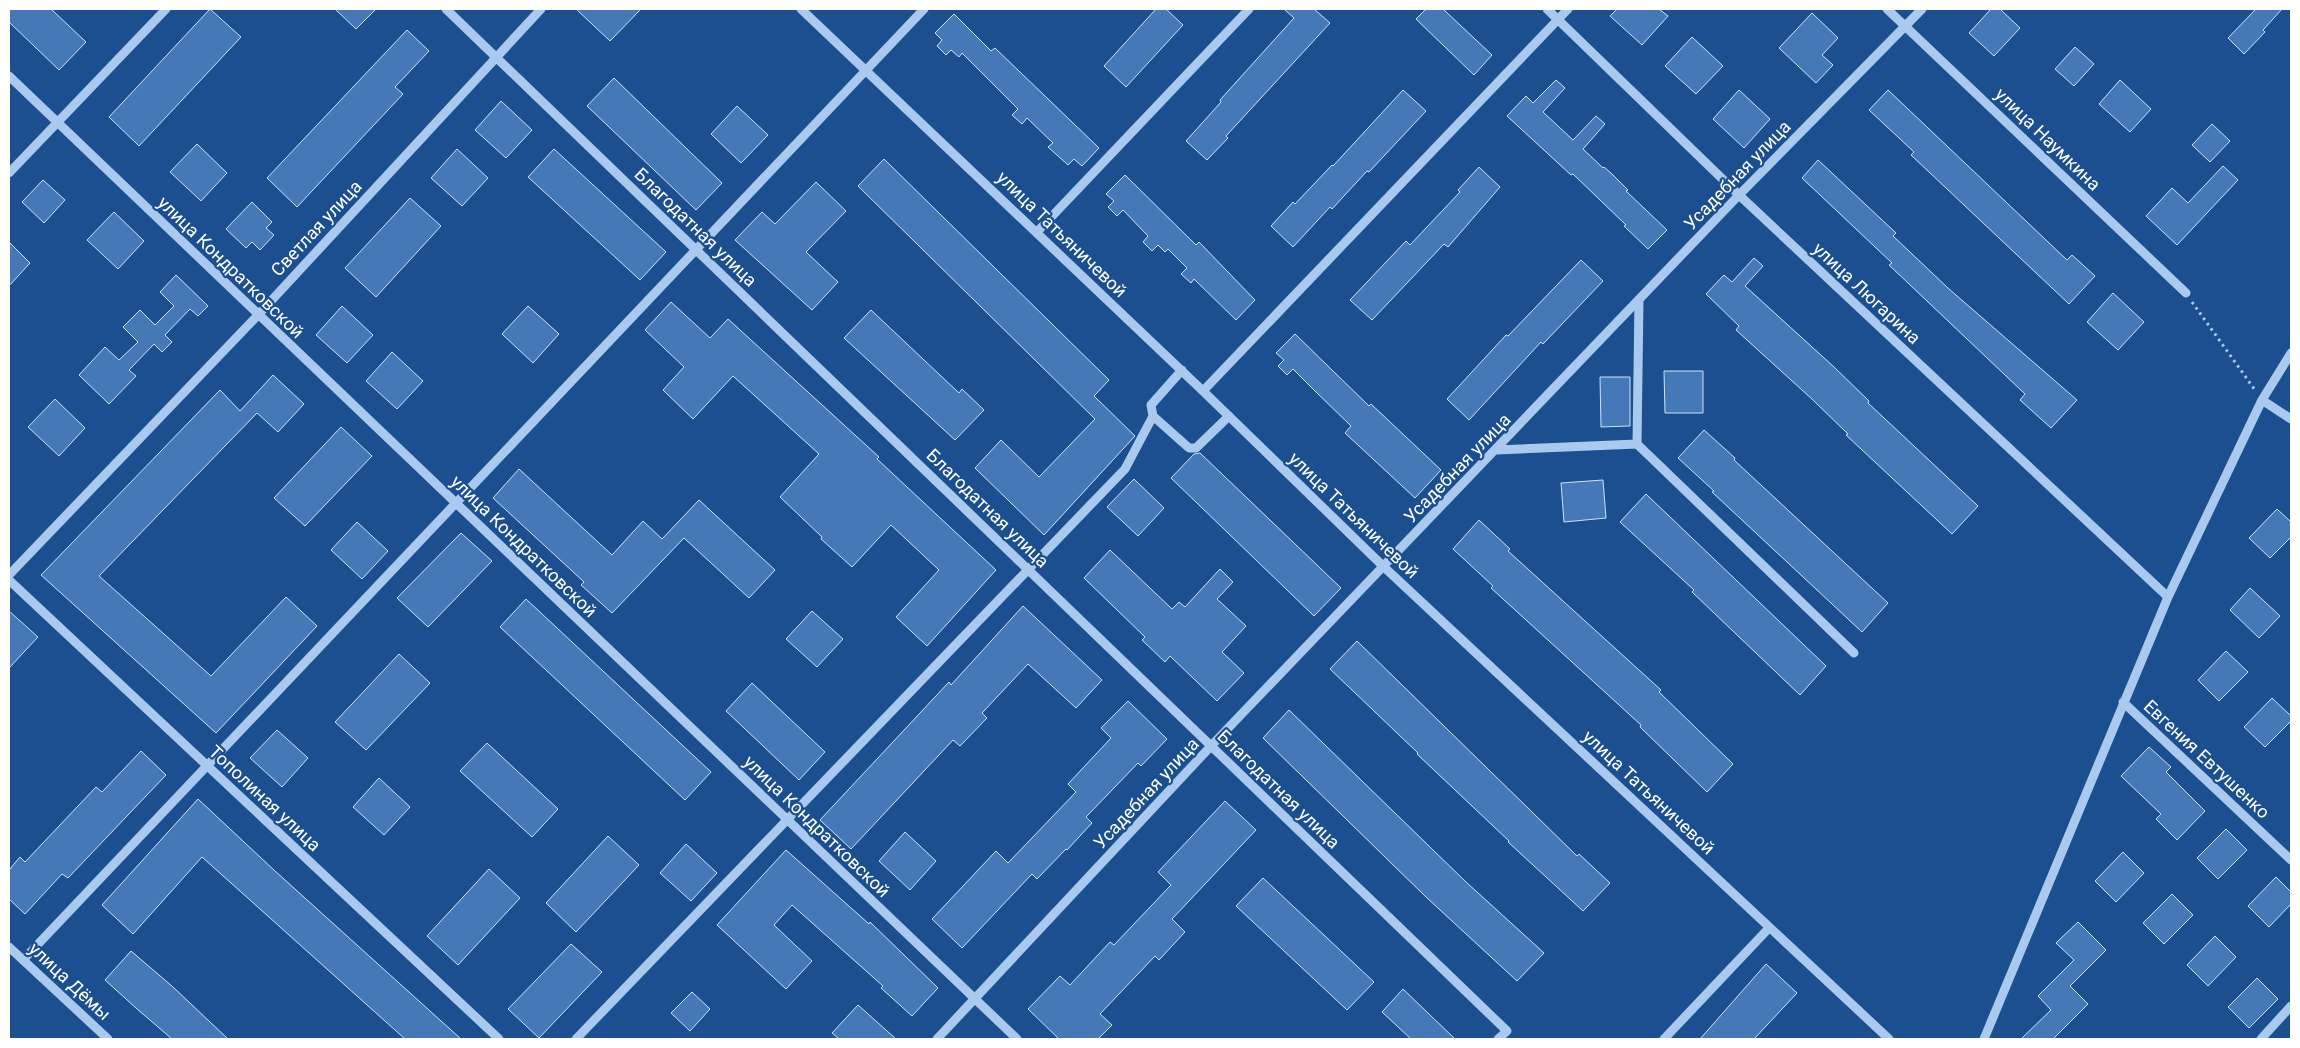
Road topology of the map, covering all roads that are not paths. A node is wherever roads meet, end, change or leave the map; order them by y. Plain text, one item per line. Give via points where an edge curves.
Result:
1 (166, 9) edge
2 (446, 9) edge
3 (541, 9) edge
4 (802, 9) edge
5 (924, 9) edge
6 (1250, 9) edge
7 (1548, 9) edge
8 (1568, 9) edge
9 (1887, 9) edge
10 (1922, 9) edge
11 (1558, 19) junction
12 (1905, 26) junction
13 (495, 56) junction
14 (865, 70) junction
15 (9, 76) edge
16 (57, 122) junction
17 (9, 173) edge
18 (1739, 195) junction
19 (1037, 232) junction
20 (697, 250) junction
21 (2186, 293) road end
22 (1639, 300) junction
23 (258, 315) junction
24 (2291, 352) edge
25 (1182, 370) junction
26 (1203, 391) junction
27 (2262, 400) junction
28 (1153, 416) junction
29 (1229, 416) junction
30 (2291, 419) edge
31 (1637, 444) junction
32 (1497, 450) junction
33 (456, 504) junction
34 (1384, 567) junction
35 (1027, 569) junction
36 (9, 575) edge
37 (9, 580) edge
38 (2168, 597) junction
39 (1854, 653) dead end
40 (2123, 702) junction
41 (1212, 746) junction
42 (207, 766) junction
43 (787, 820) junction
44 (2291, 860) edge
45 (1769, 928) junction
46 (9, 947) edge
47 (23, 960) junction
48 (975, 999) junction
49 (2291, 1006) edge
50 (108, 1039) edge
51 (499, 1039) edge
52 (576, 1039) edge
53 (937, 1039) edge
54 (1018, 1039) edge
55 (1498, 1039) edge
56 (1664, 1039) edge
57 (1889, 1039) edge
58 (1984, 1039) edge
59 (2260, 1039) edge

1 - 16 street
2 - 13 street, Благодатная улица
3 - 13 street, Светлая улица
4 - 14 street, улица Татьяничевой
5 - 14 street
6 - 19 street
7 - 11 street, улица Люгарина
8 - 11 street
9 - 12 street, улица Наумкина
10 - 12 street, Усадебная улица
11 - 18 street, улица Люгарина
11 - 26 street
12 - 18 street, Усадебная улица
12 - 21 street, улица Наумкина
13 - 20 street, Благодатная улица
13 - 23 street, Светлая улица
14 - 19 street, улица Татьяничевой
14 - 20 street
15 - 16 street, улица Кондратковской
16 - 17 street
16 - 23 street, улица Кондратковской
18 - 22 street, Усадебная улица
18 - 38 street, улица Люгарина
19 - 25 street, улица Татьяничевой
20 - 33 street
20 - 35 street, Благодатная улица
22 - 31 street
22 - 32 street, Усадебная улица
23 - 33 street, улица Кондратковской
23 - 36 street, Светлая улица
24 - 27 street
25 - 26 street, улица Татьяничевой
25 - 28 street via 1150,405
26 - 29 street, улица Татьяничевой
27 - 30 street
27 - 38 street
28 - 29 street via 1189,448 1196,448
28 - 35 street via 1124,469
29 - 34 street, улица Татьяничевой
31 - 32 street
31 - 39 street
32 - 34 street, Усадебная улица
33 - 42 street
33 - 43 street, улица Кондратковской
34 - 41 street, Усадебная улица
34 - 45 street, улица Татьяничевой
35 - 41 street, Благодатная улица
35 - 43 street
37 - 42 street, Тополиная улица
38 - 40 street
40 - 44 street, Евгения Евтушенко
40 - 58 street
41 - 48 street, Усадебная улица
41 - 55 street, Благодатная улица via 1507,1031
42 - 47 street
42 - 51 street, Тополиная улица
43 - 48 street, улица Кондратковской
43 - 52 street
45 - 56 street
45 - 57 street, улица Татьяничевой
46 - 47 street, улица Дёмы
47 - 50 street, улица Дёмы
48 - 53 street, Усадебная улица
48 - 54 street, улица Кондратковской
49 - 59 street

